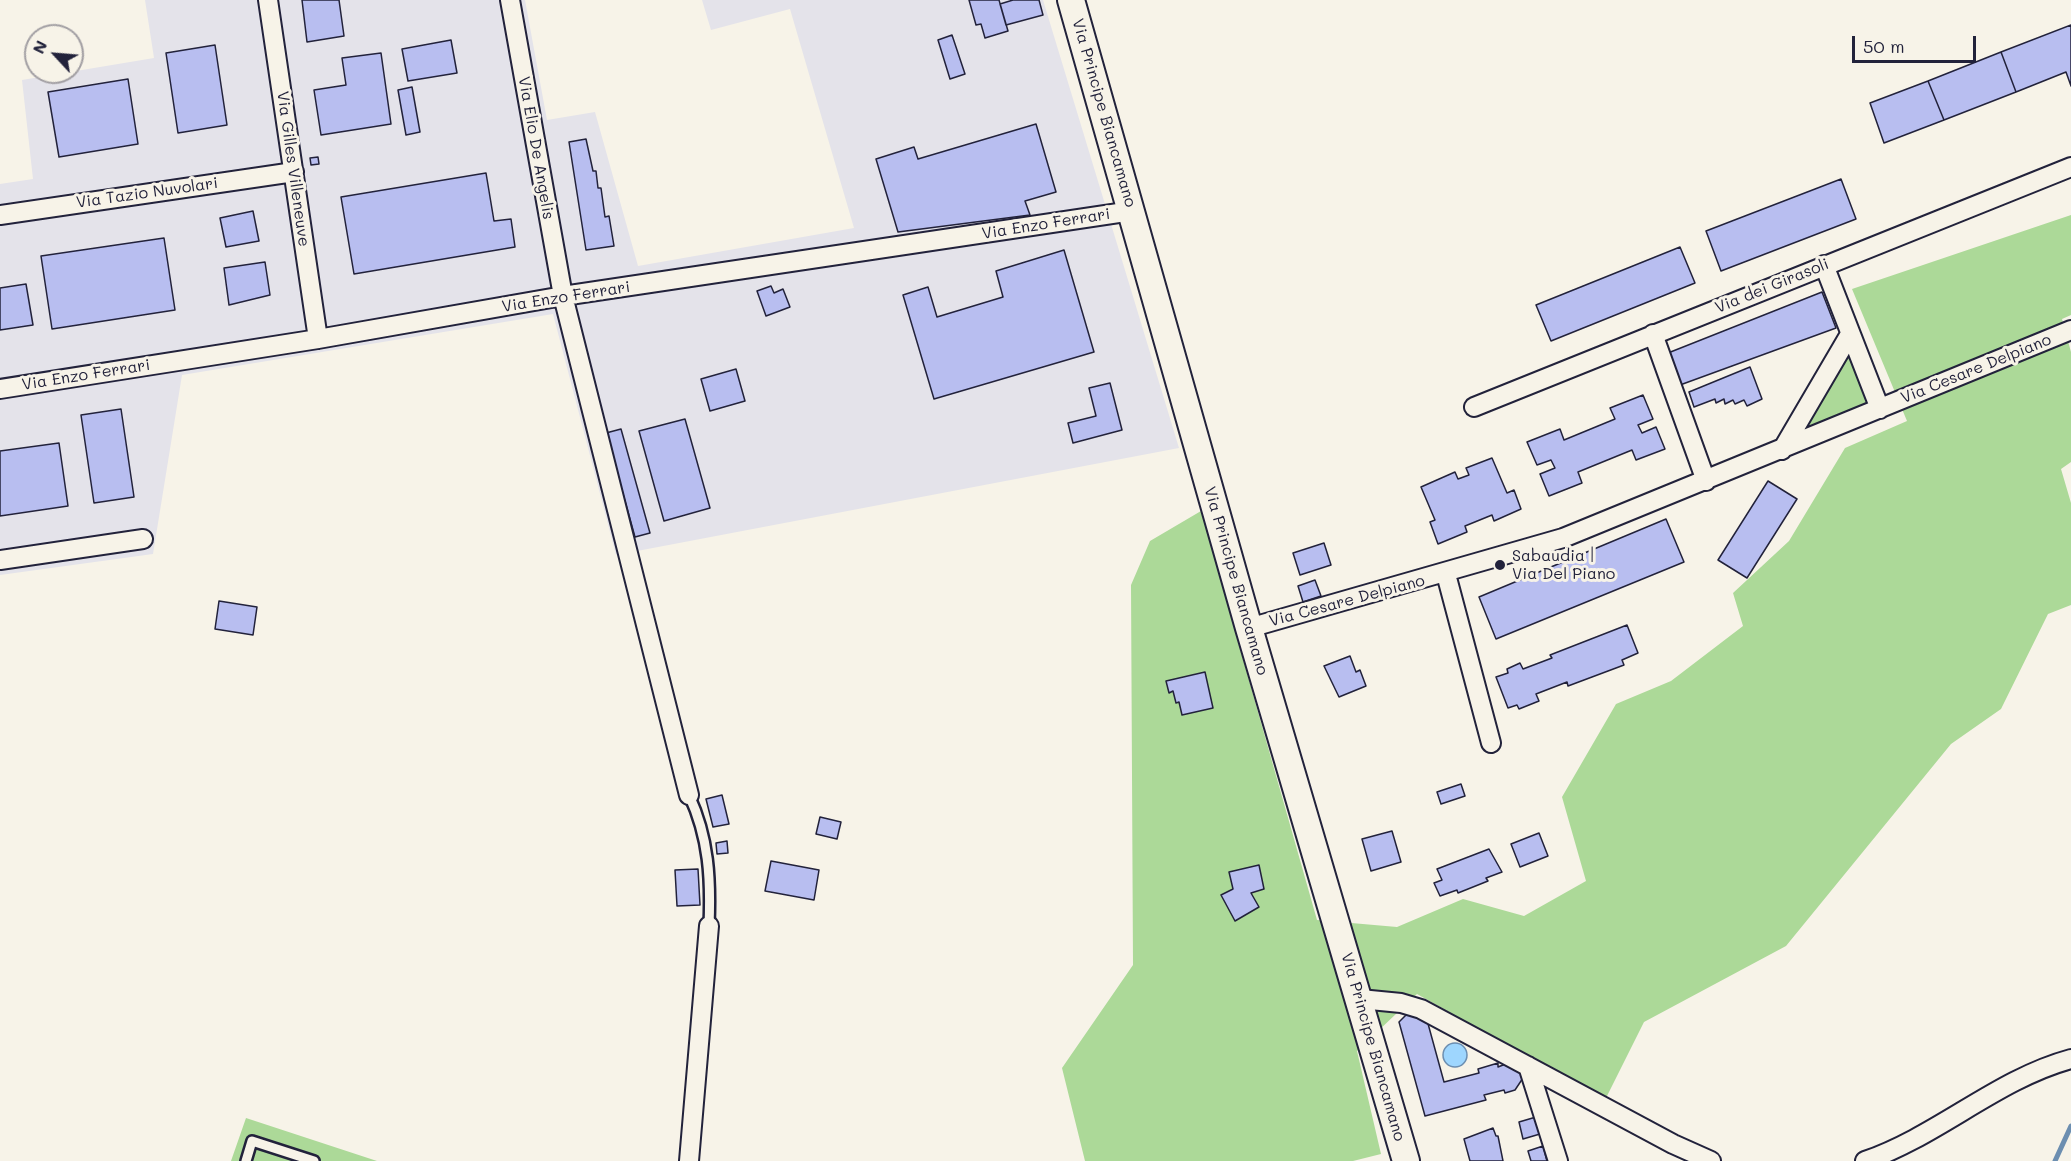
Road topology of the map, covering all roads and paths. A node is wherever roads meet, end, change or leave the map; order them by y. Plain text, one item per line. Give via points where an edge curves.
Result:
1 (268, 0) edge
2 (510, 0) edge
3 (1071, 0) edge
4 (2071, 167) edge
5 (294, 171) junction
6 (1132, 211) junction
7 (0, 215) edge
8 (1824, 265) junction
9 (563, 296) junction
10 (2071, 330) edge
11 (1653, 334) junction
12 (1850, 334) junction
13 (318, 339) junction
14 (0, 389) edge
15 (1474, 407) dead end
16 (1880, 409) junction
17 (1782, 450) junction
18 (1706, 481) junction
19 (143, 539) dead end
20 (0, 560) edge
21 (1446, 573) junction
22 (1248, 628) junction
23 (1491, 743) dead end
24 (689, 795) joint
25 (709, 926) joint
26 (1360, 999) junction
27 (2071, 1059) edge
28 (1528, 1066) junction
29 (1572, 1089) junction
30 (1541, 1103) junction
31 (246, 1161) edge
32 (314, 1161) edge
33 (689, 1161) edge
34 (1406, 1161) edge
35 (1558, 1161) edge
36 (1711, 1161) edge
37 (1865, 1161) edge

1 - 5 street, Via Gilles Villeneuve
2 - 9 street, Via Elio De Angelis
3 - 6 street, Via Principe Biancamano
4 - 8 street, Via dei Girasoli
5 - 7 street, Via Tazio Nuvolari
5 - 13 street, Via Gilles Villeneuve
6 - 9 street, Via Enzo Ferrari
6 - 22 street, Via Principe Biancamano
8 - 11 street, Via dei Girasoli
8 - 12 street, Via Cesare Delpiano
9 - 13 street, Via Enzo Ferrari
9 - 24 street, Via Elio De Angelis
10 - 16 street, Via Cesare Delpiano
11 - 15 street, Via dei Girasoli
11 - 18 street
12 - 16 street, Via Cesare Delpiano
12 - 17 street
13 - 14 street, Via Enzo Ferrari
16 - 17 street, Via Cesare Delpiano
17 - 18 street, Via Cesare Delpiano
18 - 21 street, Via Cesare Delpiano via 1563,538
19 - 20 street
21 - 22 street, Via Cesare Delpiano
21 - 23 street, Via Cesare Delpiano
22 - 26 street, Via Principe Biancamano
24 - 25 lane via 708,850
25 - 33 street
26 - 28 street via 1415,1006
26 - 34 street, Via Principe Biancamano
27 - 37 street via 2032,1074 1915,1140
28 - 29 street
28 - 30 street
29 - 30 street
29 - 36 street
30 - 35 street
31 - 32 lane via 252,1141

